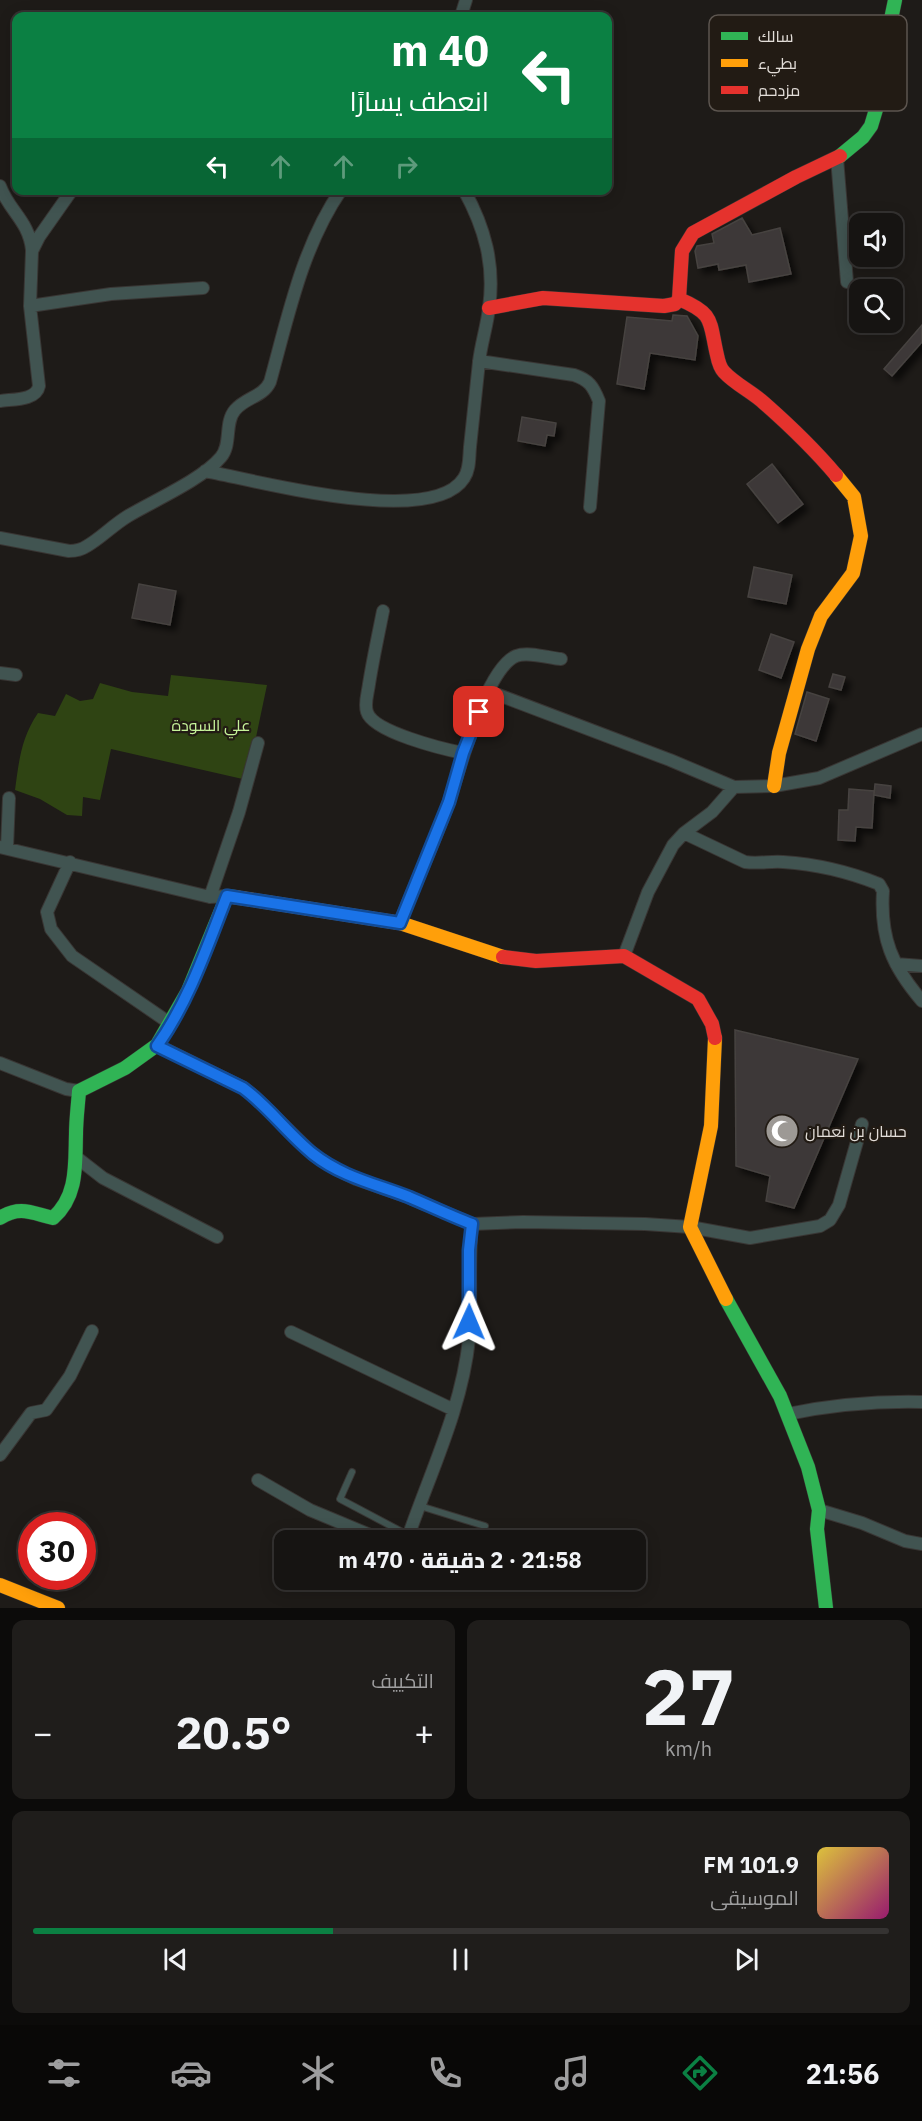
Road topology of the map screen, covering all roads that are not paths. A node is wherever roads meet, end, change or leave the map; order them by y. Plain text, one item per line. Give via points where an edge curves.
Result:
1 (895, 0) edge
2 (892, 15) edge
3 (876, 111) edge
4 (837, 158) junction
5 (0, 186) edge
6 (68, 195) edge
7 (338, 195) edge
8 (468, 195) edge
9 (32, 251) junction
10 (847, 282) dead end
11 (203, 288) dead end
12 (678, 299) junction
13 (30, 306) junction
14 (489, 308) junction
15 (479, 361) junction
16 (0, 401) edge
17 (205, 471) junction
18 (590, 507) dead end
19 (0, 538) edge
20 (383, 611) dead end
21 (561, 659) dead end
22 (0, 673) edge
23 (16, 675) dead end
24 (488, 691) junction
25 (922, 734) edge
26 (258, 743) dead end
27 (463, 753) junction
28 (774, 786) junction
29 (734, 787) junction
30 (9, 798) dead end
31 (684, 832) junction
32 (4, 847) edge
33 (70, 862) junction
34 (227, 896) junction
35 (210, 897) junction
36 (400, 923) junction
37 (624, 956) junction
38 (896, 964) junction
39 (922, 966) edge
40 (922, 1001) edge
41 (171, 1024) junction
42 (157, 1046) junction
43 (0, 1064) edge
44 (79, 1091) junction
45 (862, 1124) dead end
46 (76, 1158) junction
47 (0, 1218) edge
48 (472, 1224) junction
49 (690, 1227) junction
50 (217, 1237) dead end
51 (92, 1331) dead end
52 (291, 1332) dead end
53 (922, 1402) edge
54 (454, 1410) junction
55 (788, 1414) junction
56 (0, 1455) edge
57 (352, 1472) dead end
58 (258, 1480) dead end
59 (419, 1506) junction
60 (819, 1510) junction
61 (485, 1526) dead end
62 (358, 1530) edge
63 (394, 1530) edge
64 (411, 1530) edge
65 (922, 1544) edge
66 (0, 1585) edge
67 (58, 1608) edge
68 (826, 1608) edge

1 - 2 street
3 - 4 street via 871,126
4 - 10 street
4 - 12 street via 693,233 682,250
5 - 9 street via 5,199 28,228
6 - 9 street
7 - 17 street via 317,231 293,298 270,382 263,393 231,415 224,454
8 - 14 street via 478,214 490,260
9 - 13 street
11 - 13 street via 111,294
12 - 14 street via 672,306 664,306 543,298
12 - 28 street via 695,304 710,319 723,371 763,402 819,455 854,497 861,536 853,573 821,616 808,649 778,753
13 - 16 street via 38,392
14 - 15 street
15 - 17 street via 467,472 464,480 442,494 420,501 393,502 298,491
15 - 18 street via 574,375 594,387 599,401
17 - 19 street via 78,550
20 - 27 street via 374,647 368,714 416,741
21 - 24 street via 516,656
22 - 23 street
24 - 27 street
24 - 29 street
25 - 28 street via 819,778
26 - 35 street
27 - 36 street via 449,802
28 - 29 street
29 - 31 street via 712,812
30 - 32 street
31 - 37 street via 648,892
31 - 38 street via 745,862 783,862 838,871 879,884 883,891 885,938
32 - 33 street
33 - 35 street
33 - 41 street via 47,912 51,929 72,956
34 - 35 street
34 - 36 street
34 - 41 street
36 - 37 street via 500,957 536,961
37 - 49 street via 698,999 712,1024 715,1037 711,1126
38 - 39 street
38 - 40 street
41 - 42 street
42 - 44 street via 125,1068
42 - 48 street via 255,1096 314,1155 334,1168
43 - 44 street
44 - 46 street
45 - 49 street via 839,1205 830,1220 820,1226 750,1238
46 - 47 street via 73,1184 60,1214 53,1218 16,1209
46 - 50 street via 103,1178
48 - 49 street via 607,1222
48 - 54 street via 468,1339
49 - 55 street
51 - 56 street via 70,1376 46,1410 31,1413
52 - 54 street
53 - 55 street via 826,1406
54 - 59 street
55 - 60 street
57 - 63 lane via 340,1499
58 - 62 street via 310,1510
59 - 61 lane
59 - 64 street
60 - 65 street
60 - 68 street via 820,1568
66 - 67 street

